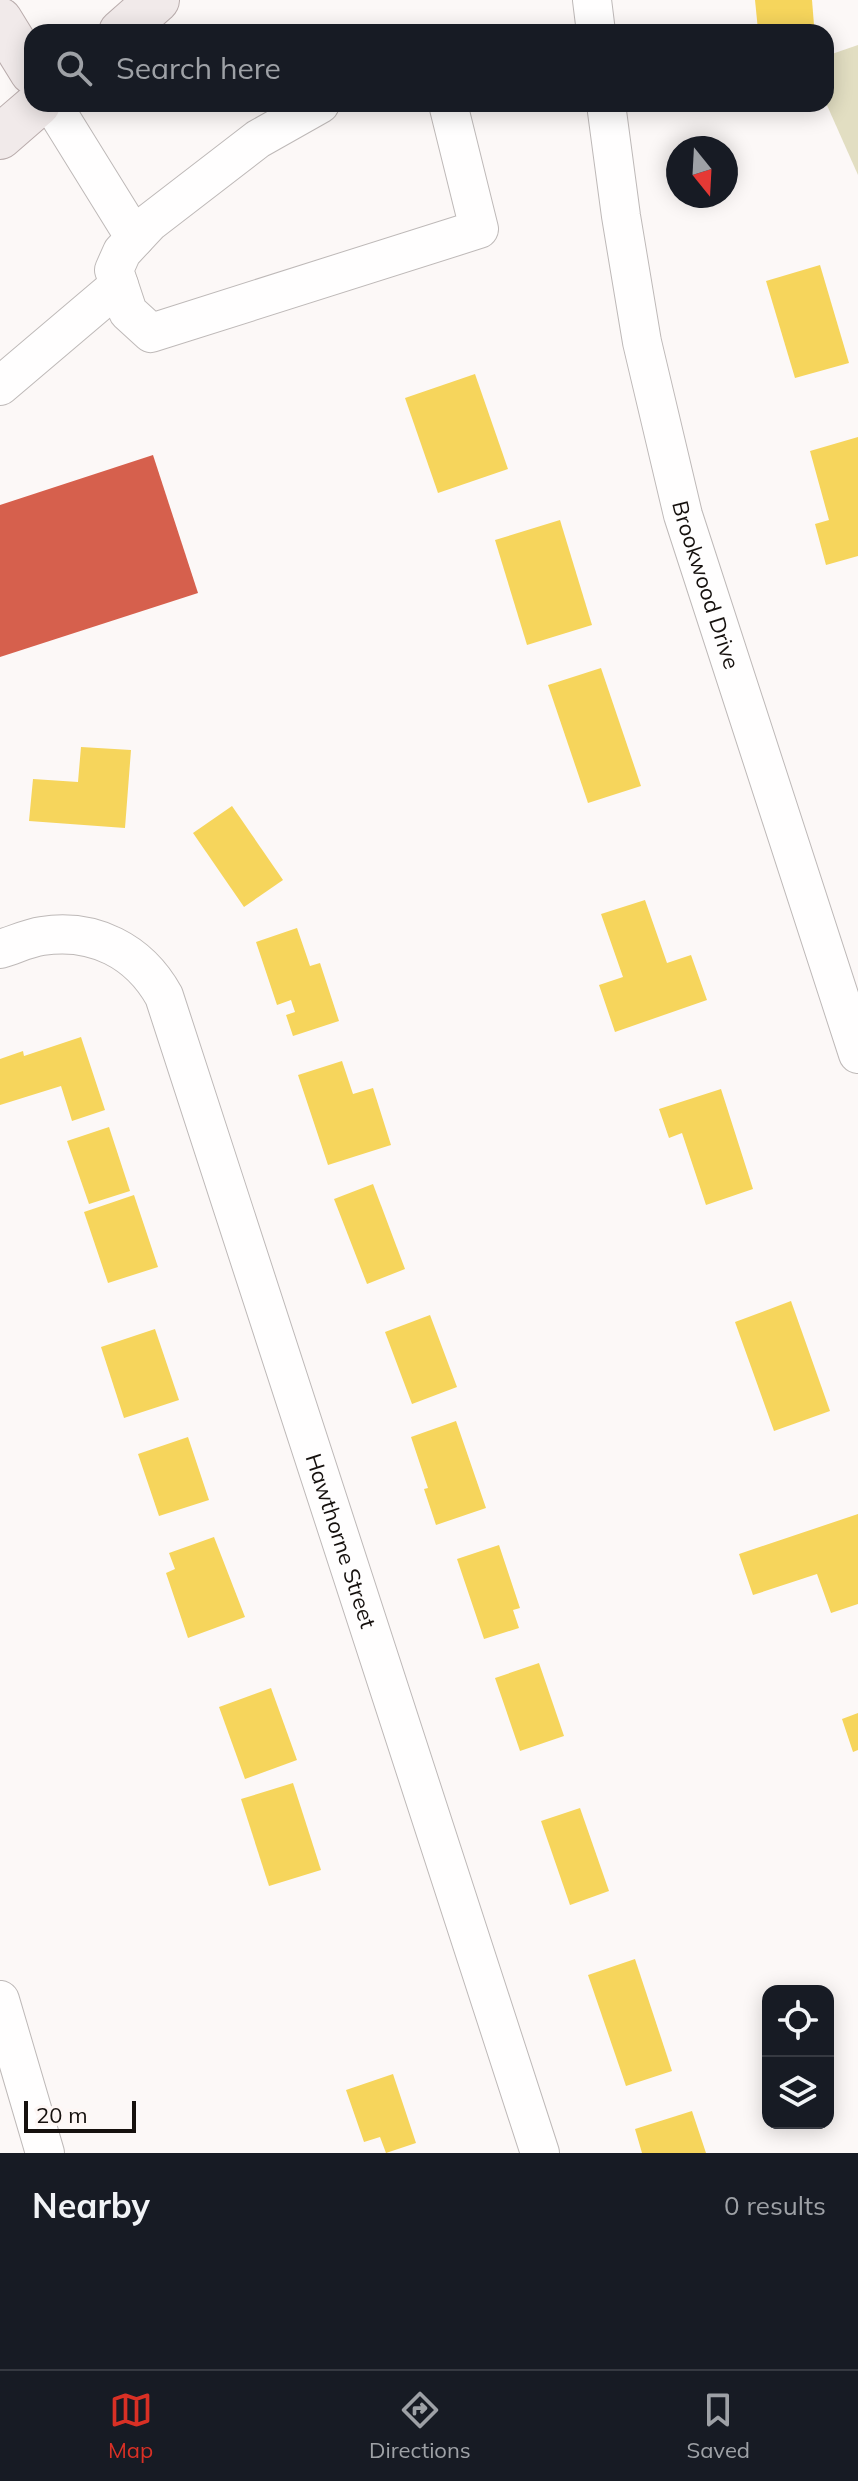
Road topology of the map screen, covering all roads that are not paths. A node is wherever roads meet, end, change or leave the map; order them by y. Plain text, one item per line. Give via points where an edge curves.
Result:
1 (17, 0) edge
2 (157, 0) edge
3 (592, 0) edge
4 (0, 17) edge
5 (130, 24) edge
6 (595, 24) edge
7 (24, 58) edge
8 (29, 112) edge
9 (57, 112) edge
10 (306, 112) edge
11 (450, 112) edge
12 (607, 112) edge
13 (0, 137) edge
14 (135, 238) junction
15 (119, 285) junction
16 (0, 386) edge
17 (0, 949) edge
18 (858, 1054) edge
19 (0, 2000) edge
20 (45, 2153) edge
21 (540, 2153) edge

1 - 4 main road
2 - 5 main road
3 - 6 street
4 - 7 main road
8 - 13 main road
9 - 14 street
10 - 14 street via 258,139
11 - 15 street via 479,229 151,333 128,312
12 - 18 street, Brookwood Drive via 642,342 683,515
14 - 15 street via 114,270
15 - 16 street
17 - 21 street, Hawthorne Street via 42,936 84,935 115,944 153,977 164,996
19 - 20 street

